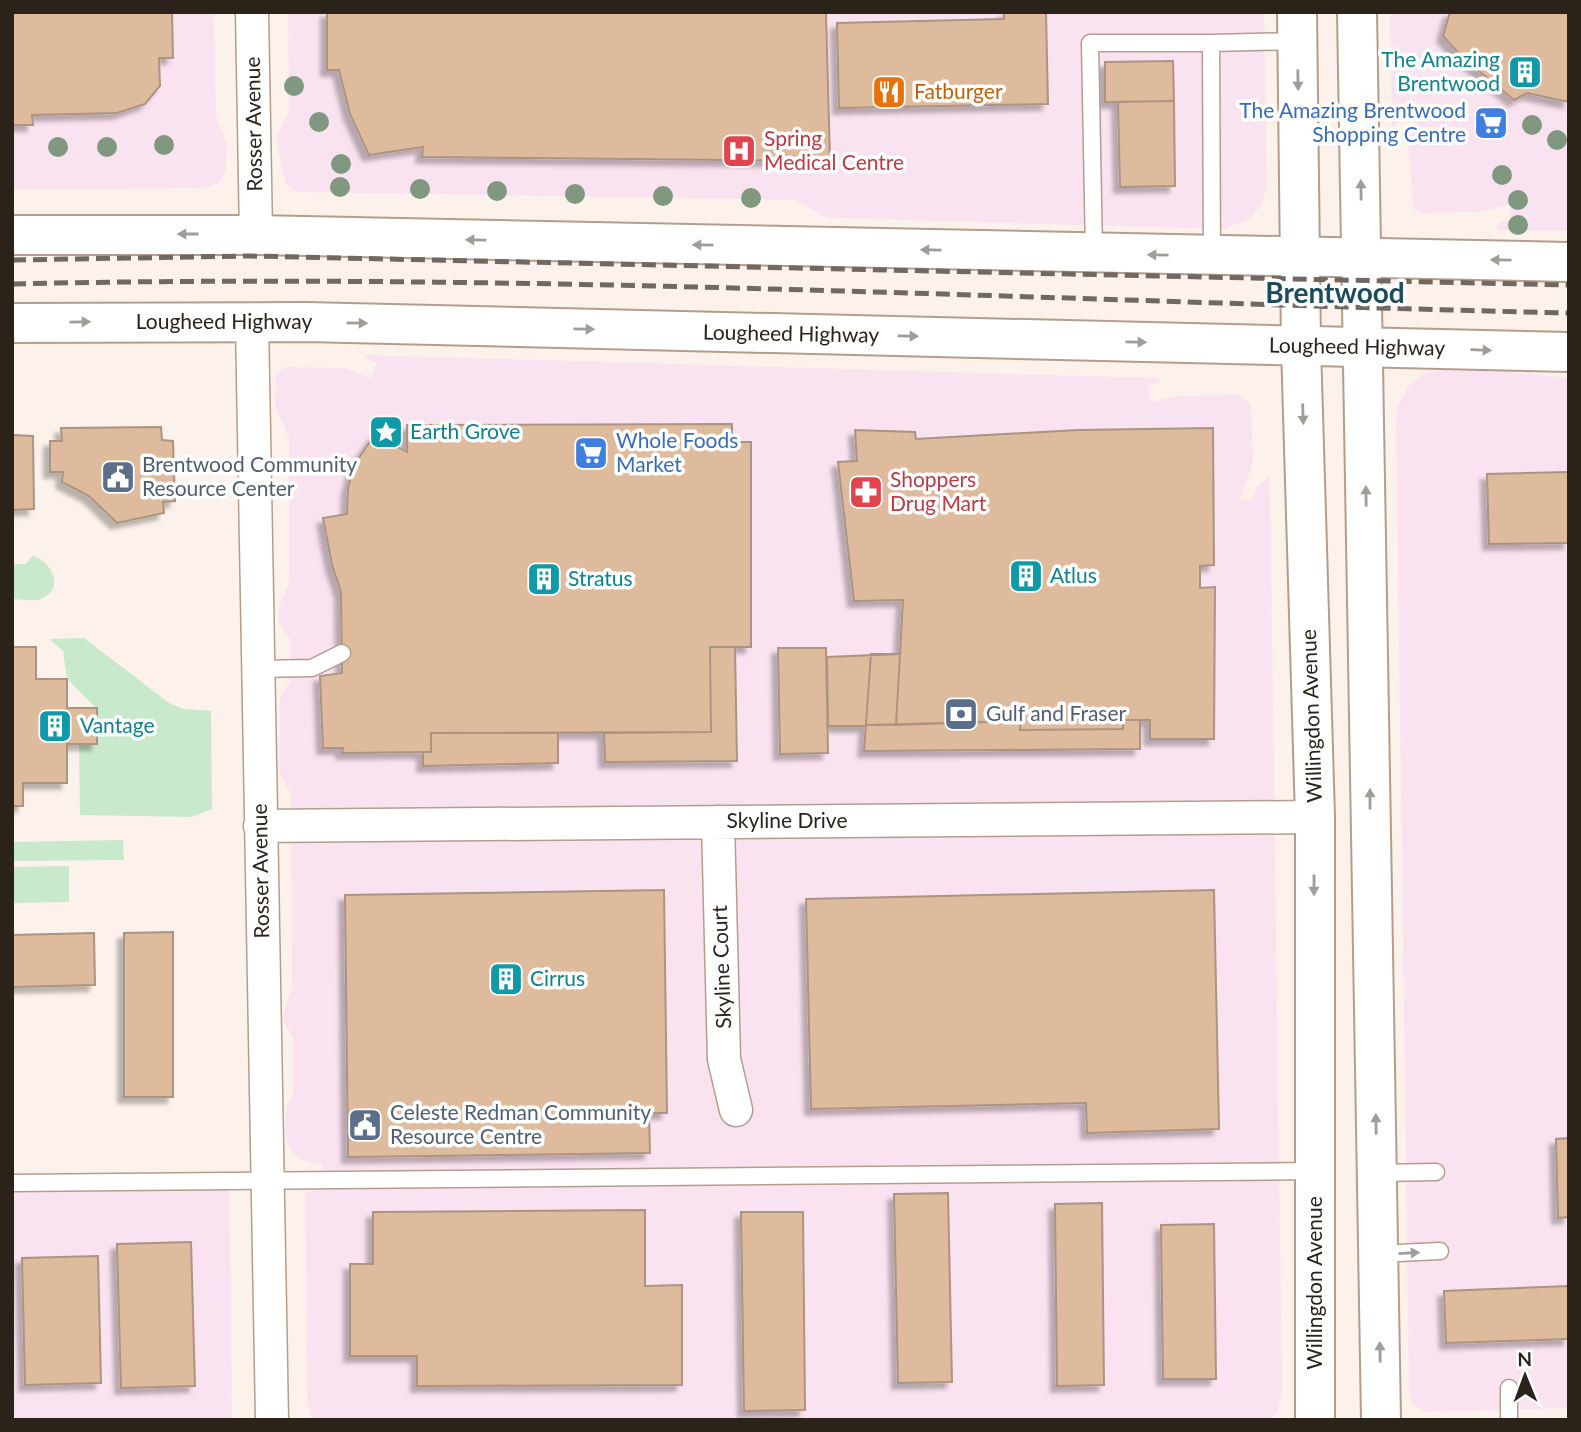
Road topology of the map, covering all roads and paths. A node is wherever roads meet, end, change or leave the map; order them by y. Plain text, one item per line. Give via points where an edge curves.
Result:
1 (252, 12) edge
2 (1357, 12) edge
3 (1297, 27) edge
4 (1211, 43) junction
5 (12, 235) edge
6 (256, 235) junction
7 (1094, 253) junction
8 (1212, 256) junction
9 (1300, 257) junction
10 (1362, 259) junction
11 (1569, 262) edge
12 (252, 321) junction
13 (12, 323) edge
14 (1301, 346) junction
15 (1364, 347) junction
16 (1569, 352) edge
17 (342, 653) dead end
18 (258, 669) junction
19 (1314, 817) junction
20 (718, 822) junction
21 (260, 826) junction
22 (736, 1110) dead end
23 (1314, 1171) junction
24 (1377, 1172) junction
25 (1436, 1172) dead end
26 (267, 1181) junction
27 (12, 1183) edge
28 (1440, 1251) dead end
29 (1378, 1254) junction
30 (1509, 1388) dead end
31 (272, 1420) edge
32 (1315, 1420) edge
33 (1381, 1420) edge
34 (1509, 1420) edge

1 - 6 street, Rosser Avenue
10 -> 2 main road
3 - 4 lane
3 -> 9 main road, Willingdon Avenue
4 - 7 lane via 1090,43
4 - 8 lane
6 -> 5 main road
7 -> 6 main road
8 -> 7 main road
8 - 9 main road
9 - 10 main road
9 - 14 main road, Willingdon Avenue
11 -> 10 main road
10 - 15 main road
13 -> 12 main road, Lougheed Highway
12 -> 14 main road, Lougheed Highway
12 - 18 street, Rosser Avenue
14 - 15 main road, Lougheed Highway
14 -> 19 main road, Willingdon Avenue
15 -> 16 main road, Lougheed Highway
24 -> 15 main road
17 - 18 lane via 312,668
18 - 21 street, Rosser Avenue
19 - 20 street, Skyline Drive
19 -> 23 main road, Willingdon Avenue
20 - 21 street, Skyline Drive
20 - 22 street, Skyline Court via 724,1059
21 - 26 street, Rosser Avenue
23 - 26 lane
23 - 32 main road, Willingdon Avenue
24 - 25 lane
24 - 29 main road
26 - 27 lane
26 - 31 street, Rosser Avenue
29 -> 28 lane
33 -> 29 main road
30 - 34 lane

